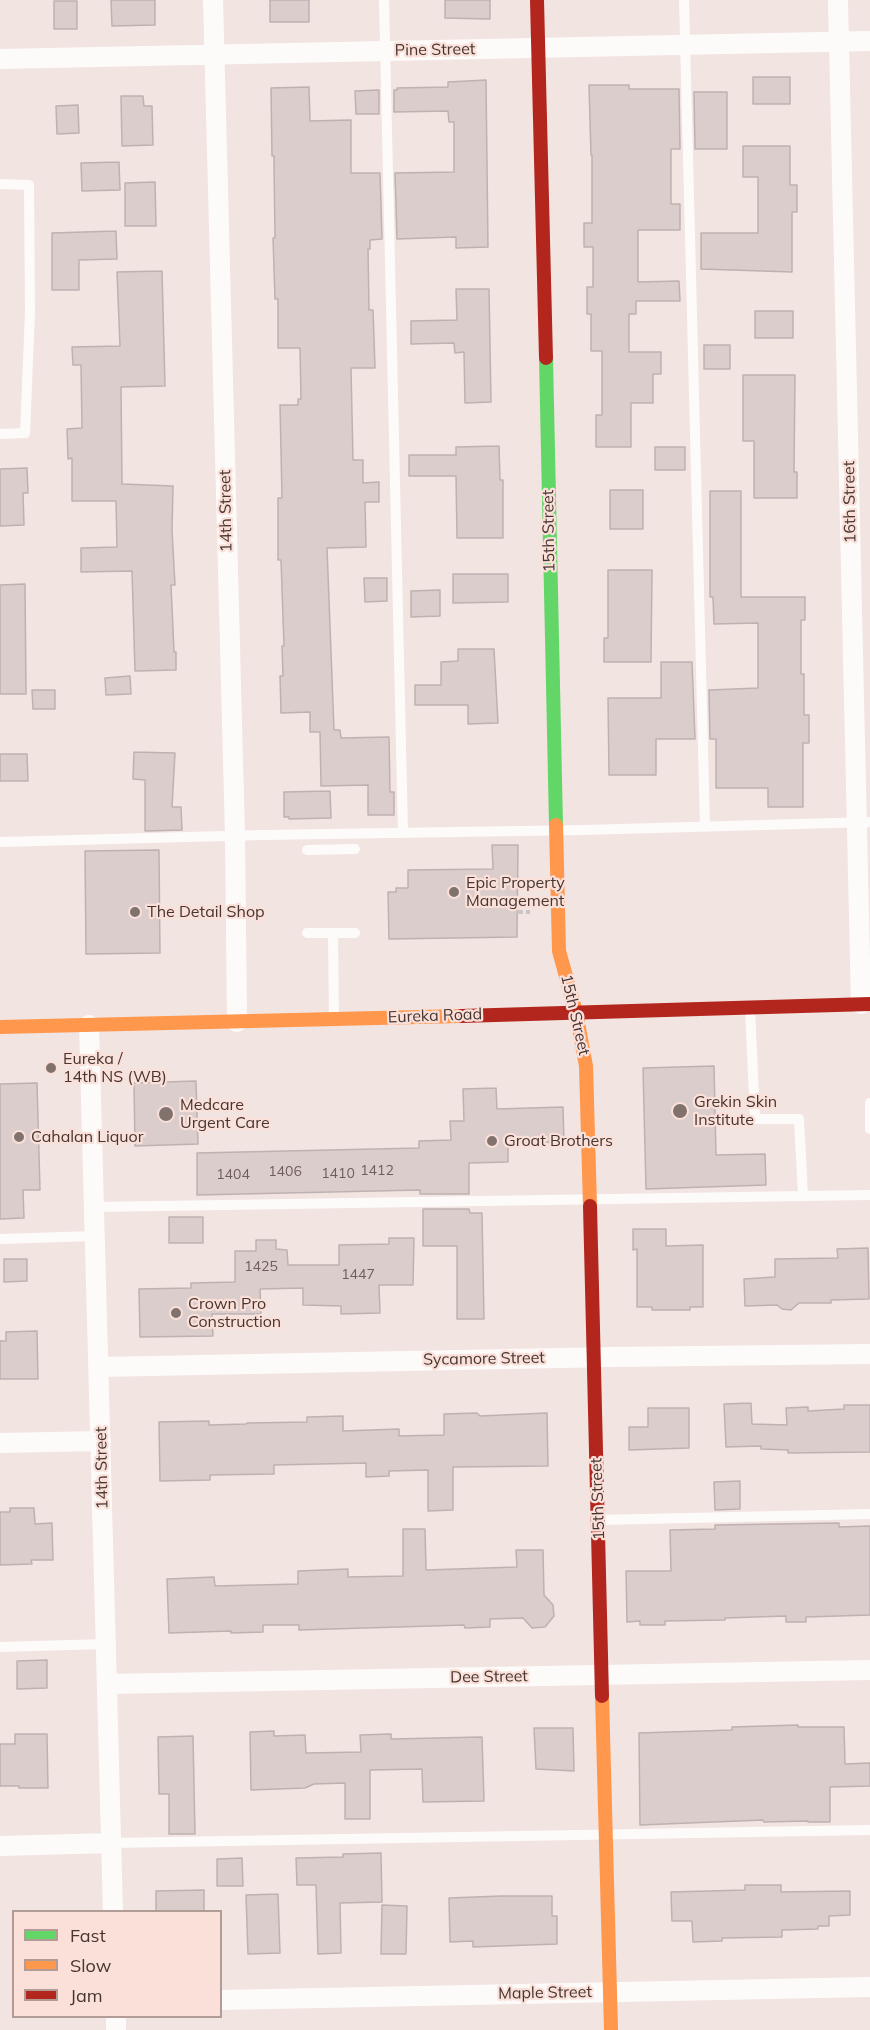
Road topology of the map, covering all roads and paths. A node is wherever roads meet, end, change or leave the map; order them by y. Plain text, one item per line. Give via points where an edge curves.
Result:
1 (213, 0) edge
2 (384, 0) edge
3 (537, 0) edge
4 (684, 0) edge
5 (838, 0) edge
6 (839, 41) junction
7 (870, 41) edge
8 (685, 45) junction
9 (540, 48) junction
10 (386, 51) junction
11 (214, 56) junction
12 (0, 59) edge
13 (0, 184) edge
14 (0, 435) edge
15 (864, 822) edge
16 (705, 827) junction
17 (556, 830) junction
18 (403, 833) junction
19 (235, 836) junction
20 (0, 842) edge
21 (355, 849) dead end
22 (307, 850) dead end
23 (517, 912) dead end
24 (530, 912) dead end
25 (307, 933) dead end
26 (333, 933) junction
27 (355, 933) dead end
28 (865, 1004) edge
29 (750, 1007) junction
30 (576, 1012) junction
31 (334, 1020) junction
32 (237, 1022) junction
33 (89, 1025) junction
34 (0, 1027) edge
35 (870, 1103) edge
36 (870, 1130) edge
37 (803, 1196) junction
38 (870, 1196) edge
39 (590, 1198) junction
40 (94, 1207) junction
41 (95, 1236) junction
42 (0, 1239) edge
43 (870, 1354) edge
44 (594, 1357) junction
45 (99, 1367) junction
46 (101, 1441) junction
47 (0, 1443) edge
48 (870, 1514) edge
49 (598, 1520) junction
50 (106, 1644) junction
51 (0, 1647) edge
52 (870, 1670) edge
53 (602, 1674) junction
54 (107, 1684) junction
55 (870, 1830) edge
56 (606, 1836) junction
57 (111, 1843) junction
58 (0, 1846) edge
59 (113, 1910) edge
60 (870, 1987) edge
61 (610, 1992) junction
62 (222, 2000) edge
63 (611, 2030) edge

1 - 11 street, 14th Street
2 - 10 lane
3 - 9 street, 15th Street
4 - 8 lane
5 - 6 street, 16th Street
6 - 7 street, Pine Street
6 - 8 street, Pine Street
6 - 15 street, 16th Street
8 - 9 street, Pine Street
8 - 16 lane
9 - 10 street, Pine Street
9 - 17 street, 15th Street
10 - 11 street, Pine Street
10 - 18 lane
11 - 12 street, Pine Street
11 - 19 street, 14th Street
13 - 14 lane via 29,185 30,312 26,434
15 - 16 lane
15 - 28 street, 16th Street
16 - 17 lane
17 - 18 lane
17 - 30 street, 15th Street via 559,951
18 - 19 lane
19 - 20 lane
19 - 32 street, 14th Street
21 - 22 lane
23 - 24 path
25 - 26 lane
26 - 27 lane
26 - 31 lane
28 - 29 street, Eureka Road
29 - 30 street, Eureka Road
29 - 37 lane via 755,1119 799,1119
30 - 31 street, Eureka Road
30 - 39 street, 15th Street via 586,1060
31 - 32 street, Eureka Road
32 - 33 street, Eureka Road
33 - 34 street, Eureka Road
33 - 40 street, 14th Street
35 - 36 lane
37 - 38 lane
37 - 39 lane
39 - 40 lane
39 - 44 street, 15th Street
40 - 41 street, 14th Street
41 - 42 lane
41 - 45 street, 14th Street
43 - 44 street, Sycamore Street
44 - 45 street, Sycamore Street
44 - 49 street, 15th Street
45 - 46 street, 14th Street
46 - 47 street
46 - 50 street, 14th Street
48 - 49 lane
49 - 53 street, 15th Street
50 - 51 lane
50 - 54 street, 14th Street
52 - 53 street, Dee Street
53 - 54 street, Dee Street
53 - 56 street, 15th Street
54 - 57 street, 14th Street
55 - 56 lane
56 - 57 lane
56 - 61 street, 15th Street
57 - 58 street
57 - 59 street, 14th Street
60 - 61 street, Maple Street
61 - 62 street, Maple Street
61 - 63 street, 15th Street

